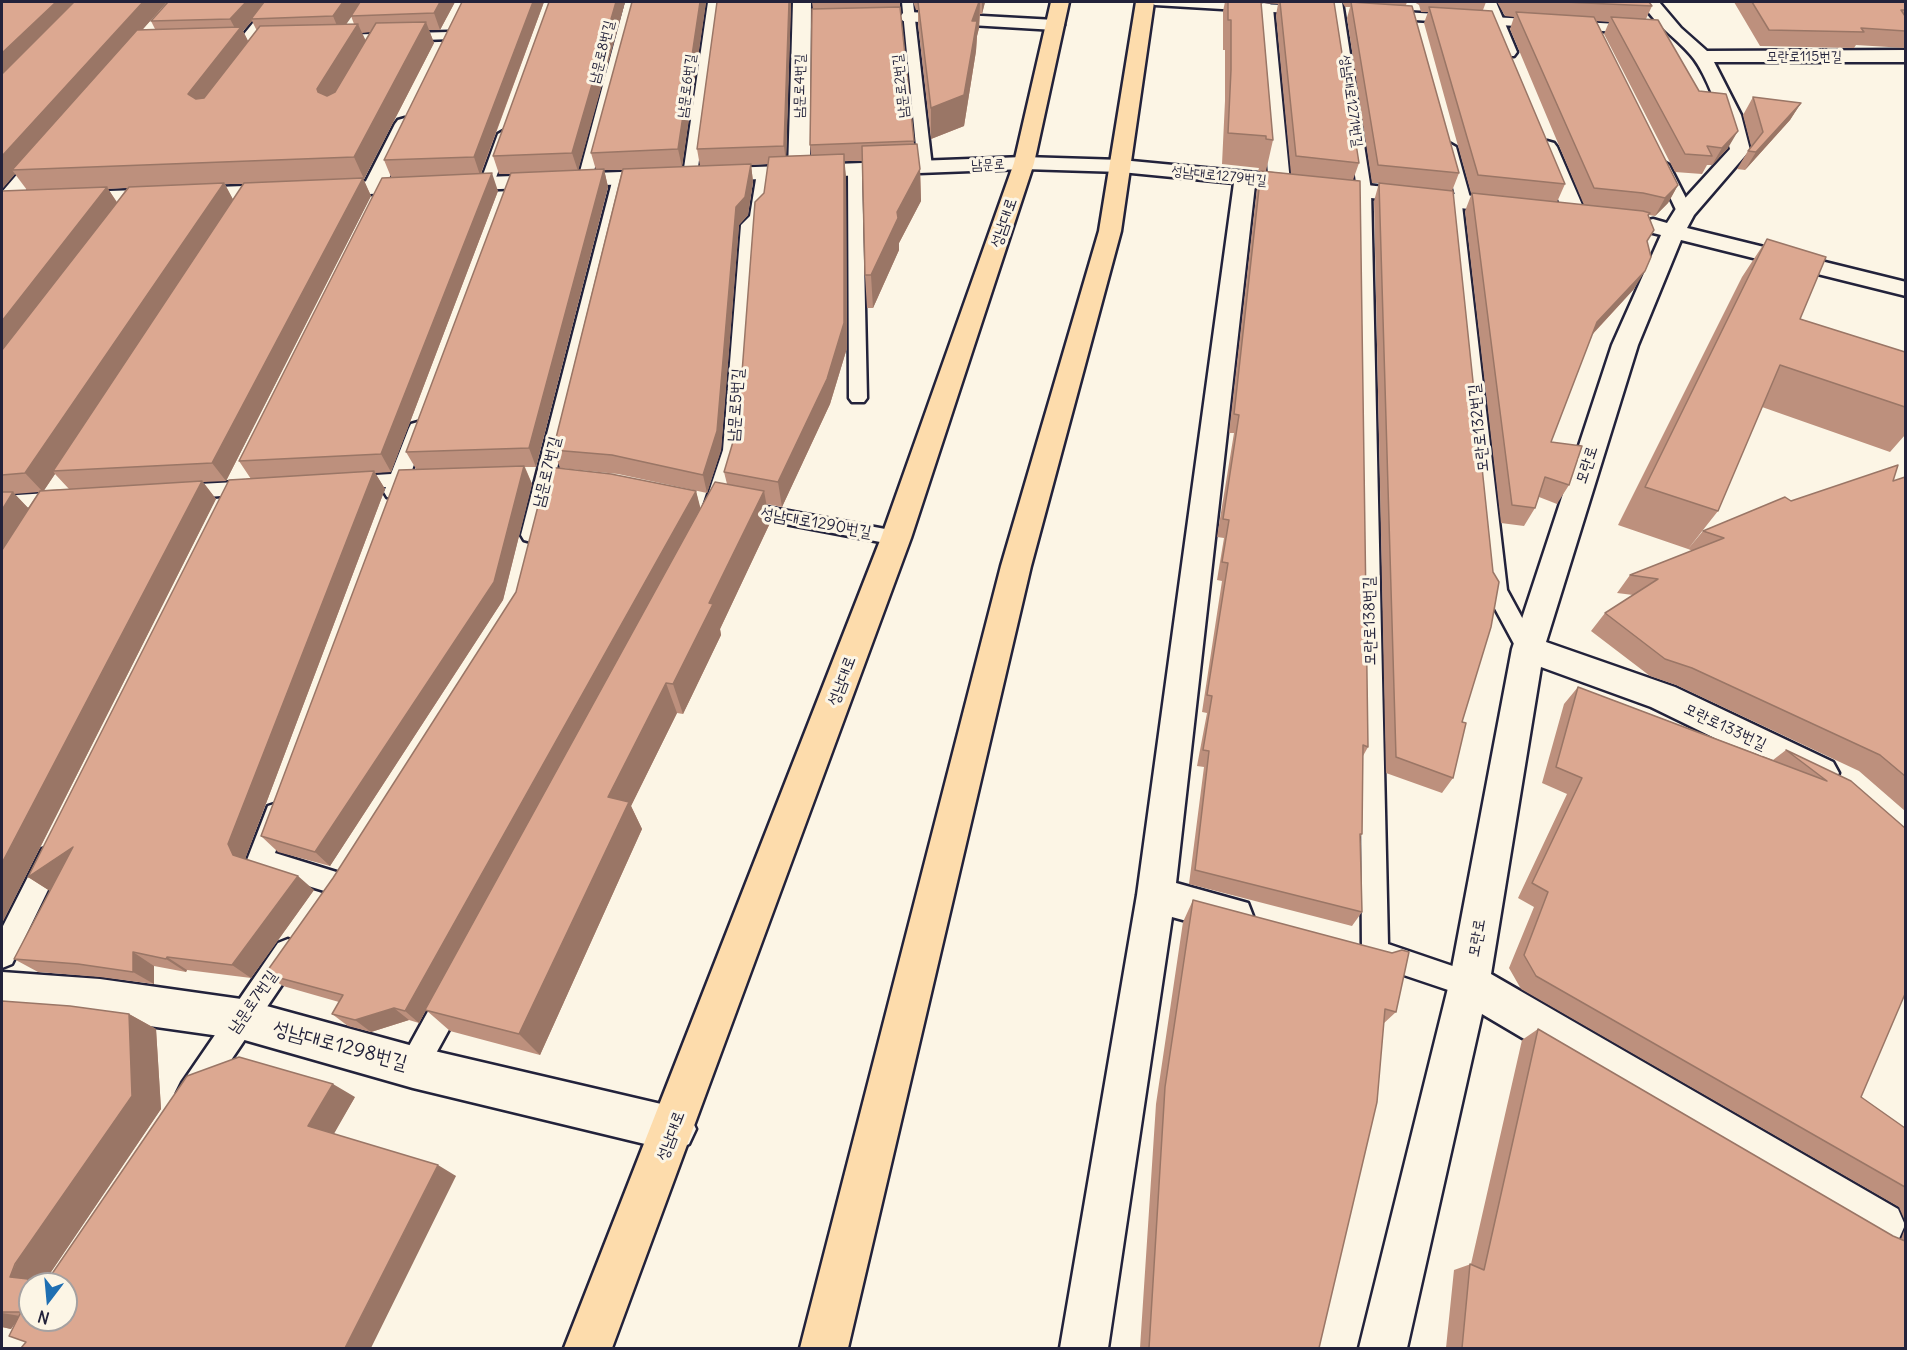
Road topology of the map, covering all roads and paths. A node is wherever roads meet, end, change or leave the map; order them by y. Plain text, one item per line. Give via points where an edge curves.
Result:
1 (276, 2) edge
2 (631, 2) edge
3 (714, 2) edge
4 (1145, 2) edge
5 (1155, 2) edge
6 (1409, 2) edge
7 (1487, 2) edge
8 (1650, 2) edge
9 (1263, 5) edge
10 (1333, 10) edge
11 (904, 12) edge
12 (1057, 13) edge
13 (805, 14) edge
14 (1371, 14) edge
15 (1496, 21) junction
16 (1416, 22) junction
17 (453, 27) joint
18 (1675, 32) junction
19 (322, 40) edge
20 (266, 41) edge
21 (439, 56) edge
22 (1905, 56) edge
23 (1702, 57) junction
24 (1513, 64) edge
25 (414, 106) edge
26 (510, 119) edge
27 (1540, 129) edge
28 (65, 132) edge
29 (1445, 132) edge
30 (1654, 148) edge
31 (1024, 163) junction
32 (1121, 166) junction
33 (925, 167) junction
34 (855, 170) junction
35 (799, 171) junction
36 (764, 173) junction
37 (690, 175) junction
38 (620, 178) junction
39 (1245, 178) junction
40 (585, 179) junction
41 (511, 182) junction
42 (1279, 182) junction
43 (487, 183) junction
44 (1364, 190) junction
45 (250, 192) junction
46 (378, 194) junction
47 (137, 196) junction
48 (1459, 200) junction
49 (3, 203) edge
50 (502, 204) edge
51 (1531, 209) edge
52 (237, 212) edge
53 (1553, 212) edge
54 (1575, 214) junction
55 (123, 215) edge
56 (1598, 217) edge
57 (1633, 220) edge
58 (1679, 222) junction
59 (1905, 288) edge
60 (858, 398) dead end
61 (424, 414) edge
62 (246, 468) edge
63 (444, 478) edge
64 (63, 480) edge
65 (399, 480) junction
66 (329, 483) edge
67 (271, 487) edge
68 (236, 489) junction
69 (166, 493) edge
70 (84, 497) edge
71 (50, 500) junction
72 (694, 500) edge
73 (2, 503) edge
74 (716, 504) junction
75 (225, 510) edge
76 (387, 513) edge
77 (38, 519) edge
78 (705, 525) edge
79 (896, 538) junction
80 (526, 556) edge
81 (1528, 649) junction
82 (1845, 783) edge
83 (285, 793) edge
84 (60, 839) edge
85 (350, 863) edge
86 (337, 883) junction
87 (1156, 895) junction
88 (323, 902) edge
89 (1271, 926) edge
90 (303, 932) edge
91 (2, 956) edge
92 (464, 973) edge
93 (1469, 984) junction
94 (2, 992) edge
95 (241, 1019) junction
96 (413, 1066) junction
97 (182, 1107) edge
98 (674, 1129) junction
99 (1882, 1225) dead end
100 (588, 1348) edge
101 (824, 1348) edge
102 (1084, 1348) edge
103 (1383, 1348) edge

1 - 20 lane via 238,42
2 - 40 lane, 남문로8번길
3 - 37 lane, 남문로6번길
4 - 32 main road
5 - 9 lane, 성남대로1271번길
6 - 16 lane
7 - 15 street
8 - 18 street, 모란로
9 - 10 lane, 성남대로1271번길
9 - 42 street
10 - 44 lane, 성남대로1271번길
11 - 12 street
11 - 33 lane, 남문로2번길
12 - 31 main road, 성남대로
13 - 35 street, 남문로4번길
14 - 16 lane
15 - 16 lane
15 - 18 lane via 1595,32
15 - 24 street
17 - 19 lane via 376,43 347,34
17 - 21 street
18 - 23 street, 모란로
22 - 23 street, 모란로115번길
23 - 58 street, 모란로 via 1731,115 1740,150
25 - 46 street
26 - 43 lane
27 - 54 street
28 - 49 street
29 - 48 lane
30 - 58 lane
31 - 32 street, 남문로
31 - 33 street, 남문로
31 - 79 main road, 성남대로
32 - 39 street, 성남대로1279번길
32 - 101 main road via 1110,231 1016,566
33 - 34 street, 남문로
34 - 35 street, 남문로
34 - 60 lane
35 - 36 street, 남문로
36 - 37 street, 남문로
36 - 74 lane, 남문로5번길 via 757,217 749,225 732,450
37 - 38 street, 남문로
38 - 40 street, 남문로
38 - 80 lane, 남문로7번길
39 - 42 street, 성남대로1279번길
39 - 87 street
40 - 41 street, 남문로
41 - 43 street, 남문로
41 - 50 lane
42 - 44 street, 성남대로1279번길
43 - 46 street, 남문로
44 - 48 street, 성남대로1279번길
44 - 93 lane, 모란로138번길 via 1358,949
45 - 46 street, 남문로
45 - 47 street, 남문로
45 - 52 lane
47 - 49 street, 남문로
47 - 55 lane
48 - 51 street, 성남대로1279번길
48 - 81 lane, 모란로132번길 via 1496,590
53 - 54 street
54 - 56 street
57 - 58 street
58 - 59 street
58 - 81 street, 모란로 via 1625,345
61 - 65 lane
62 - 68 lane
63 - 65 lane
64 - 71 lane
65 - 66 lane
65 - 76 lane
67 - 68 lane
68 - 69 lane
68 - 75 lane
70 - 71 lane
71 - 73 lane
71 - 77 lane
72 - 74 lane, 성남대로1290번길
74 - 78 lane, 남문로5번길
74 - 79 lane, 성남대로1290번길
79 - 98 main road, 성남대로
81 - 82 street, 모란로133번길 via 1663,697
81 - 93 street, 모란로
83 - 86 lane via 260,861
84 - 91 lane
85 - 86 lane
86 - 88 lane
87 - 89 street
87 - 102 street
90 - 95 lane, 남문로7번길
92 - 96 lane
93 - 99 street
93 - 103 street, 모란로
94 - 95 street, 성남대로1298번길 via 100,999
95 - 96 street, 성남대로1298번길
95 - 97 lane, 남문로7번길
96 - 98 street, 성남대로1298번길
98 - 100 main road, 성남대로

